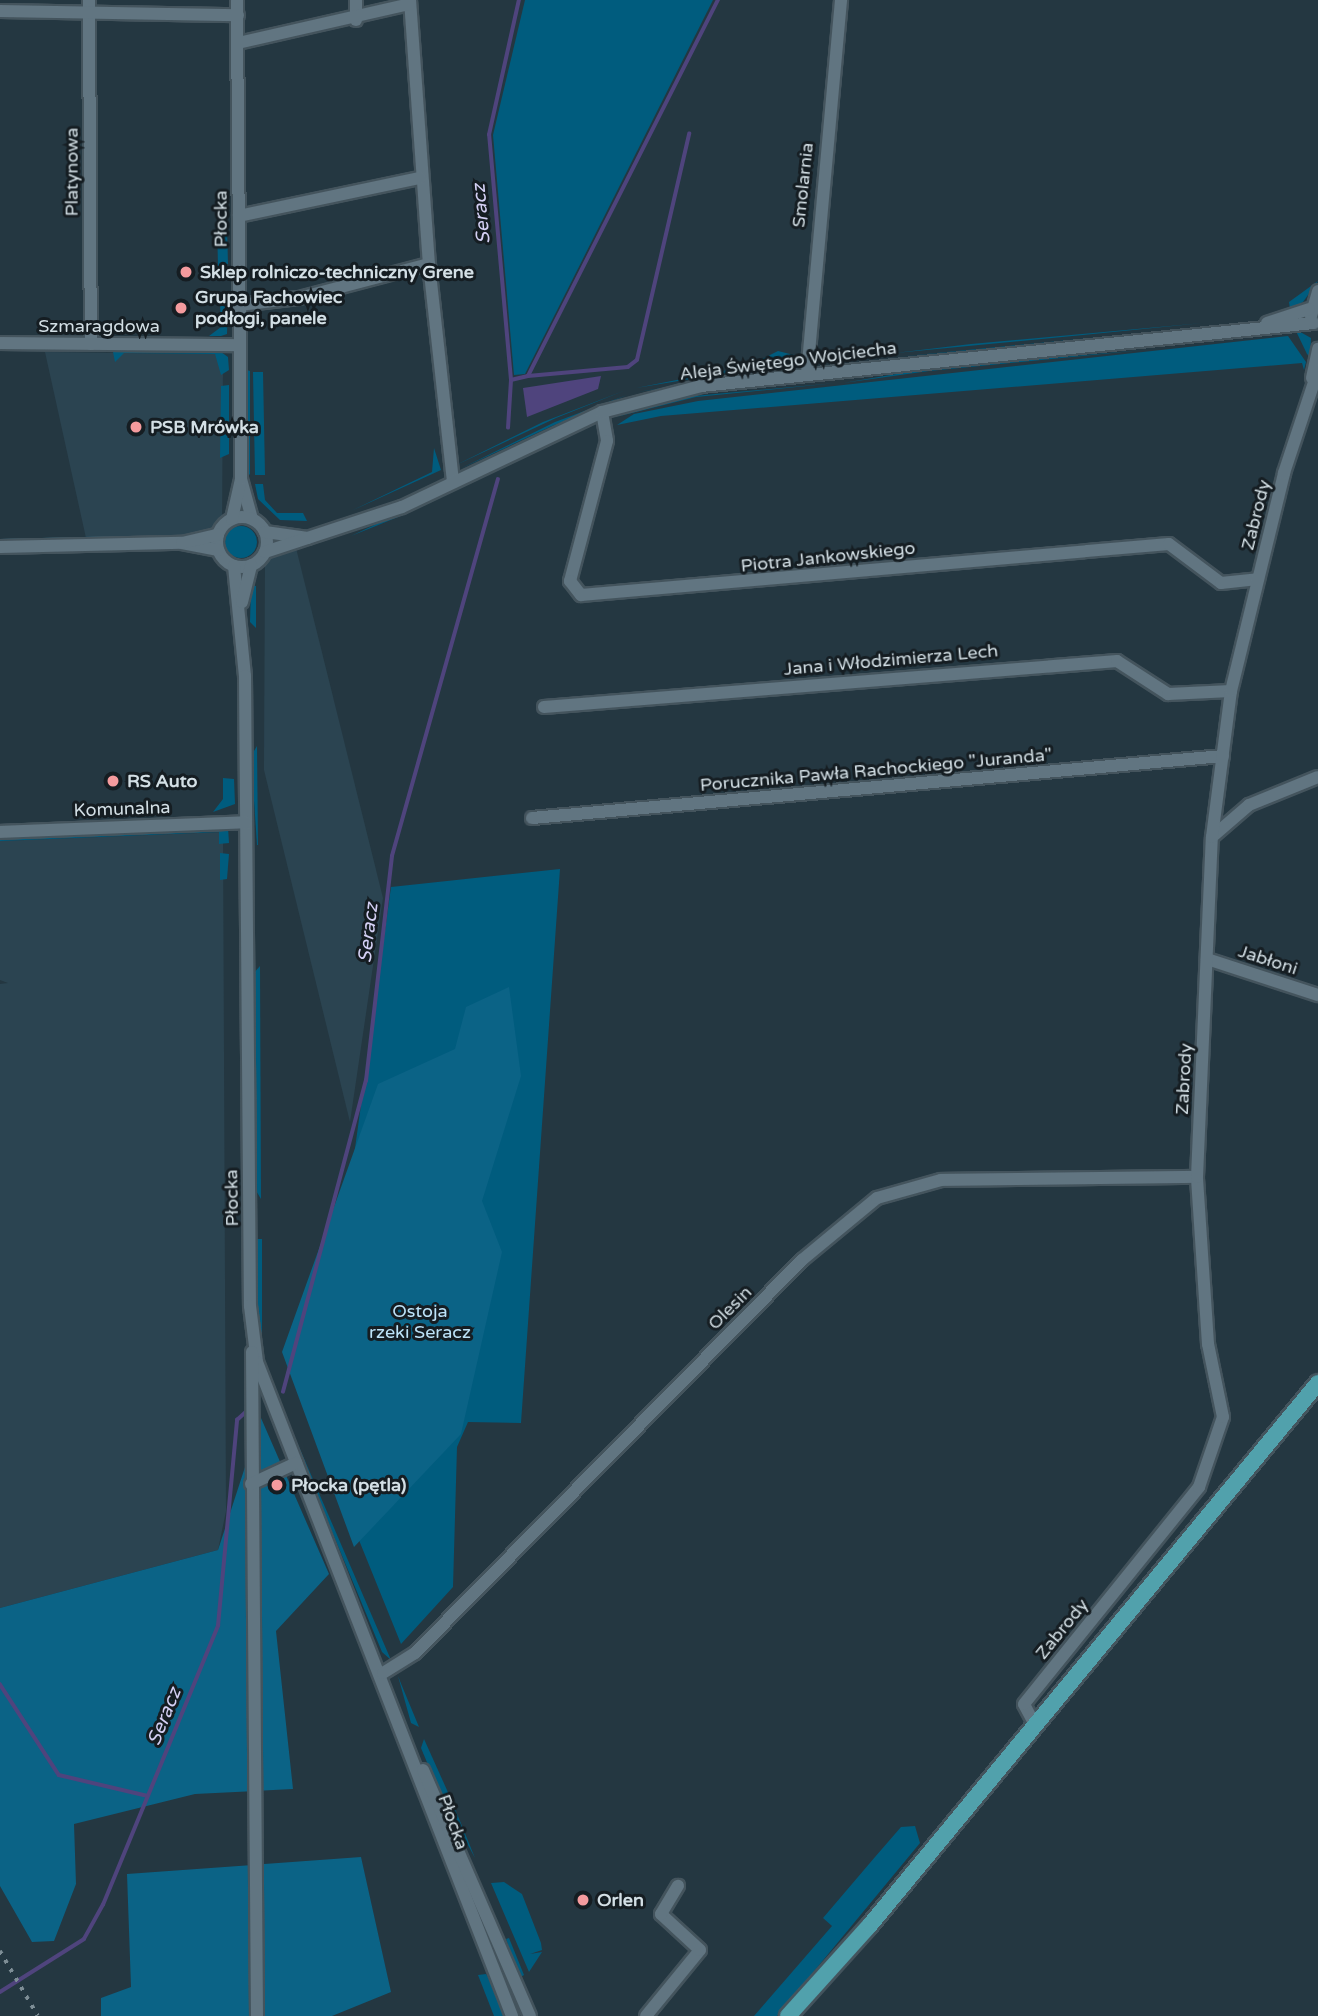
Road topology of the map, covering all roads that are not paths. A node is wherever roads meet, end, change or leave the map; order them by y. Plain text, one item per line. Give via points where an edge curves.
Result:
1 (237, 0) edge
2 (356, 0) edge
3 (841, 0) edge
4 (410, 2) edge
5 (89, 6) edge
6 (5, 7) edge
7 (238, 15) junction
8 (356, 20) junction
9 (238, 43) junction
10 (420, 178) junction
11 (239, 216) junction
12 (429, 264) junction
13 (1318, 291) edge
14 (239, 305) junction
15 (1310, 309) junction
16 (1316, 326) edge
17 (1257, 328) junction
18 (0, 343) edge
19 (90, 344) junction
20 (239, 345) junction
21 (1318, 349) edge
22 (807, 374) junction
23 (1315, 374) edge
24 (602, 412) junction
25 (241, 479) junction
26 (453, 482) junction
27 (232, 519) junction
28 (252, 519) junction
29 (265, 532) junction
30 (218, 535) junction
31 (308, 538) junction
32 (182, 543) junction
33 (0, 547) edge
34 (218, 550) junction
35 (265, 552) junction
36 (251, 565) junction
37 (233, 566) junction
38 (1258, 579) junction
39 (242, 603) junction
40 (1231, 691) junction
41 (544, 707) dead end
42 (1223, 756) junction
43 (1318, 777) edge
44 (533, 818) dead end
45 (246, 822) junction
46 (0, 832) edge
47 (1212, 836) junction
48 (1207, 959) junction
49 (1318, 995) edge
50 (1197, 1177) junction
51 (253, 1339) junction
52 (1318, 1383) edge
53 (296, 1463) junction
54 (251, 1484) junction
55 (383, 1673) junction
56 (1034, 1723) junction
57 (417, 1761) junction
58 (474, 1881) junction
59 (678, 1886) dead end
60 (461, 1892) junction
61 (519, 1989) junction
62 (503, 1995) junction
63 (257, 2016) edge
64 (512, 2016) edge
65 (530, 2016) edge
66 (646, 2016) edge
67 (788, 2016) edge

1 - 7 street, Płocka
2 - 8 street
3 - 22 street, Smolarnia
4 - 8 street
4 - 10 street
5 - 6 street
5 - 7 street
5 - 19 street, Platynowa
7 - 9 street, Płocka
8 - 9 street
9 - 11 street, Płocka
10 - 11 street
10 - 12 street
11 - 14 street, Płocka
12 - 14 street via 299,298
12 - 26 street
13 - 15 street
14 - 20 street, Płocka
15 - 16 street
15 - 17 street, Aleja Świętego Wojciecha
16 - 17 street, Aleja Świętego Wojciecha
17 - 22 street, Aleja Świętego Wojciecha
18 - 19 street, Szmaragdowa
19 - 20 street, Szmaragdowa
20 - 25 street, Płocka
21 - 23 street, Zabrody
22 - 24 street, Aleja Świętego Wojciecha via 701,386
23 - 38 street, Zabrody
24 - 26 street, Aleja Świętego Wojciecha
24 - 38 street, Piotra Jankowskiego via 607,441 570,581 581,595 1169,544 1220,583
25 - 27 street, Płocka
25 - 28 street, Płocka
26 - 31 street, Aleja Świętego Wojciecha via 368,521
27 - 28 street
27 - 30 street
28 - 29 street
29 - 31 street, Aleja Świętego Wojciecha
29 - 35 street
30 - 32 street
30 - 34 street
31 - 35 street, Aleja Świętego Wojciecha
32 - 33 street
32 - 34 street
34 - 37 street
35 - 36 street
36 - 37 street
36 - 39 street, Płocka
37 - 39 street, Płocka
38 - 40 street, Zabrody
39 - 45 street, Płocka
40 - 41 street, Jana i Włodzimierza Lech via 1168,694 1117,661
40 - 42 street, Zabrody
42 - 44 street, Porucznika Pawła Rachockiego "Juranda"
42 - 47 street, Zabrody
43 - 47 street via 1250,805
45 - 46 street, Komunalna
45 - 51 street, Płocka
47 - 48 street, Zabrody
48 - 49 street, Jabłoni
48 - 50 street, Zabrody
50 - 55 street, Olesin via 941,1180 877,1198 802,1261 415,1653
50 - 56 street, Zabrody via 1208,1344 1223,1417 1199,1487 1024,1704
51 - 53 street, Płocka via 264,1387
51 - 54 street
52 - 56 main road
53 - 54 street
53 - 55 street, Płocka
54 - 63 street
55 - 57 street, Płocka
56 - 67 main road via 935,1832
57 - 58 street, Płocka
57 - 60 street, Płocka
58 - 60 street
58 - 61 street, Płocka
59 - 66 street via 661,1914 700,1950
60 - 62 street, Płocka
61 - 62 street
61 - 65 street, Płocka
62 - 64 street, Płocka

